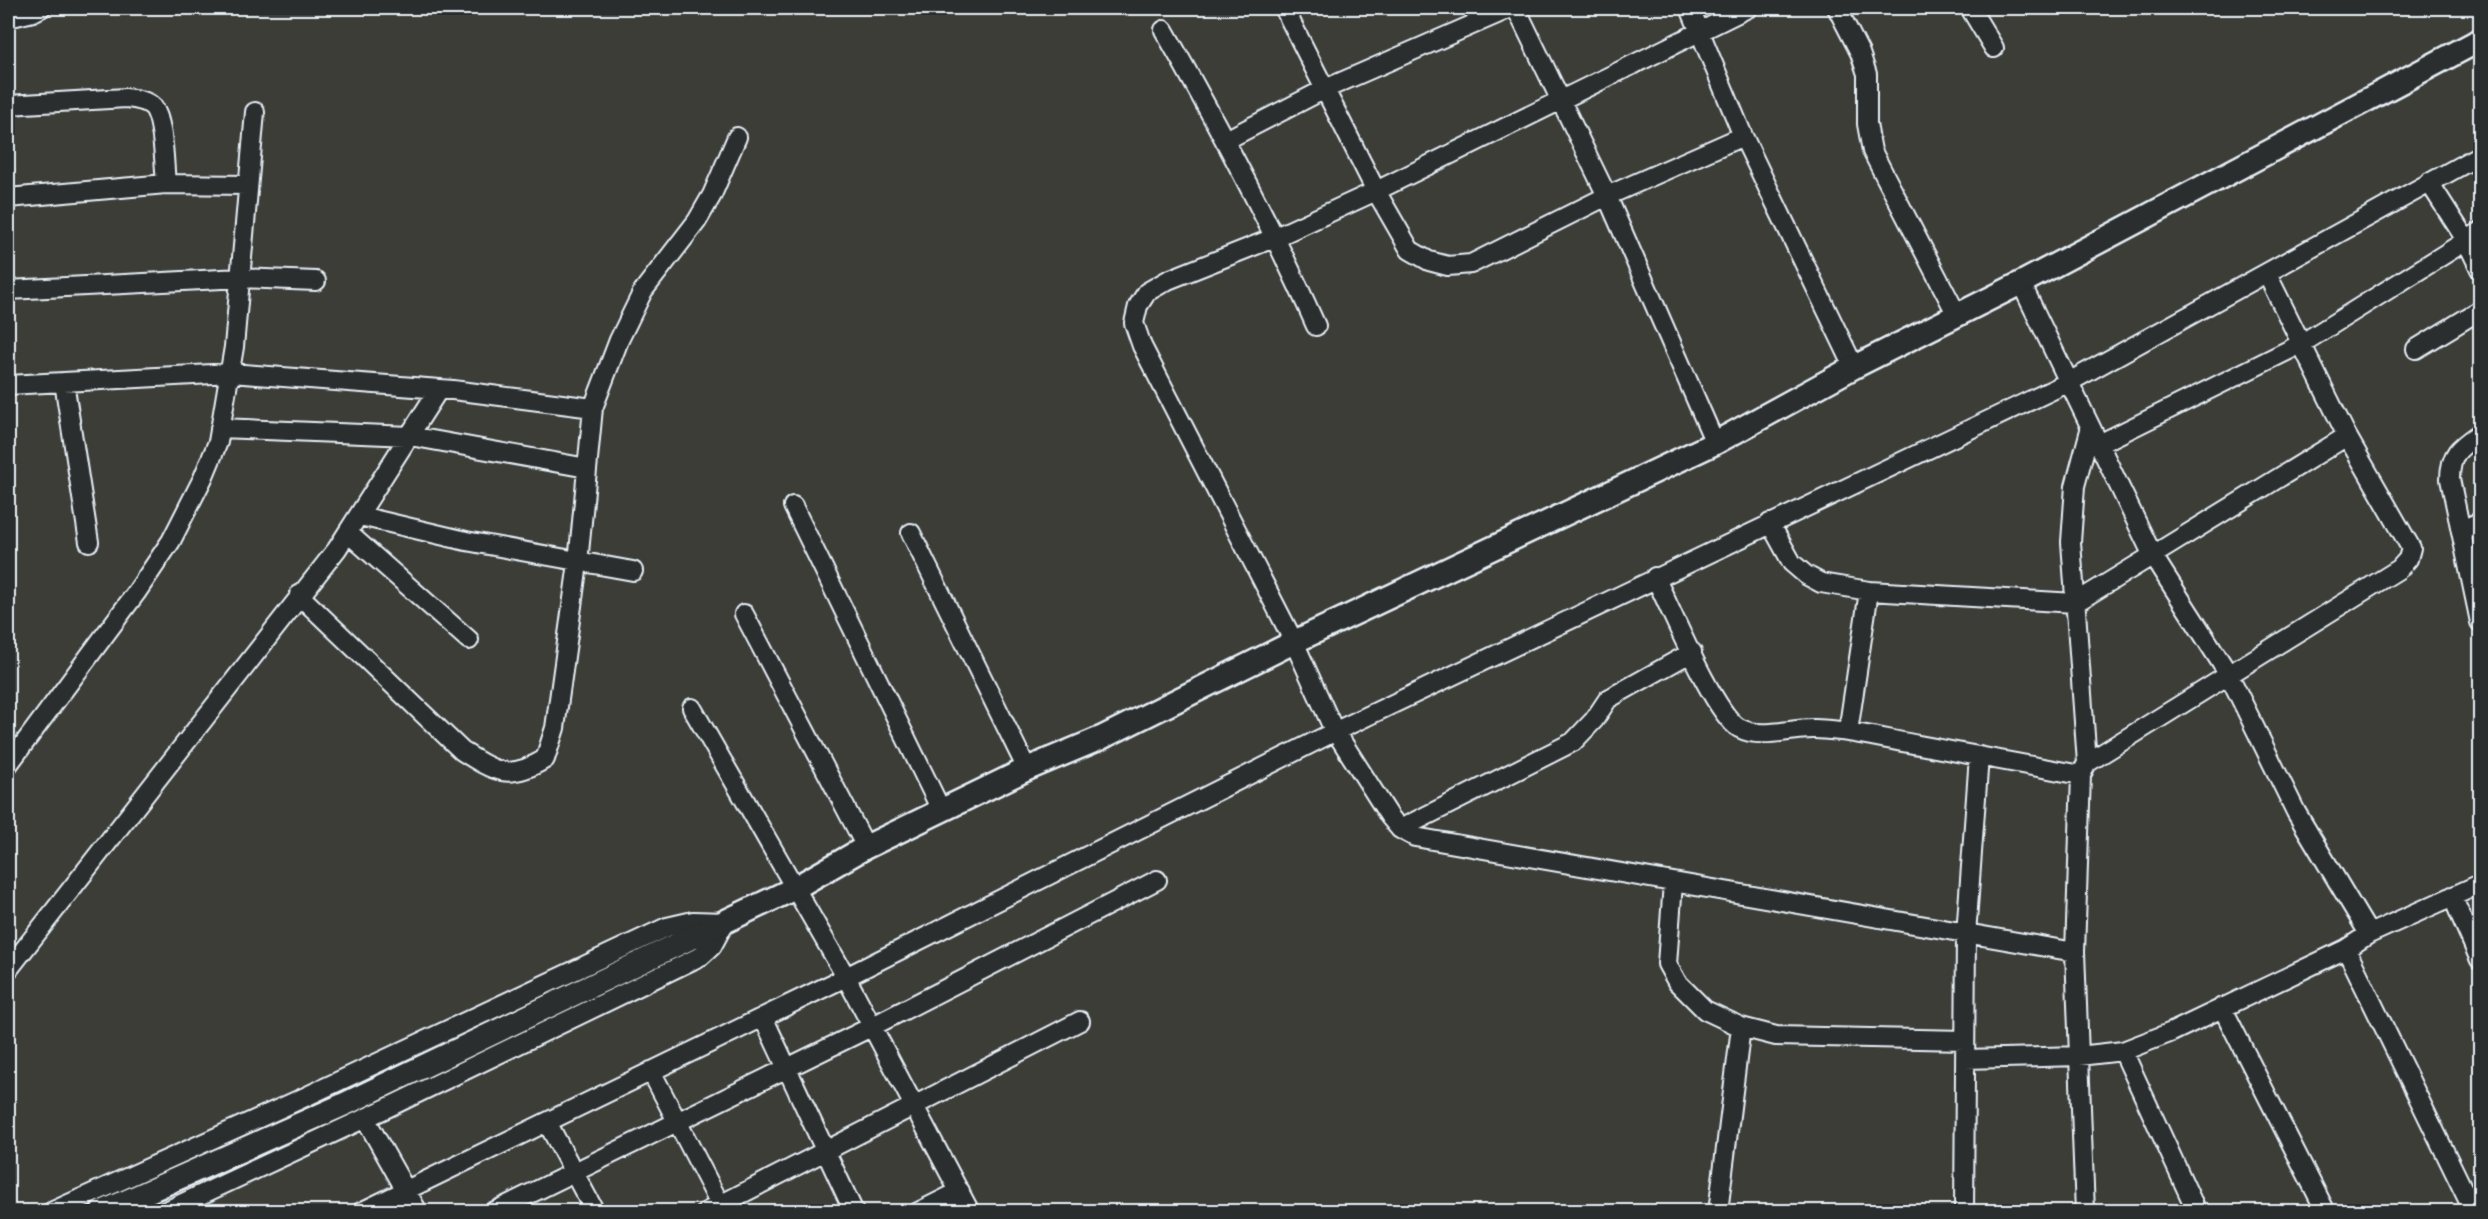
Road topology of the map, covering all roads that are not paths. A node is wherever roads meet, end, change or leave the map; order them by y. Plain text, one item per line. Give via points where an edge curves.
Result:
1 (40, 8) edge
2 (1284, 8) edge
3 (1511, 8) edge
4 (1516, 8) edge
5 (1690, 8) edge
6 (1748, 8) edge
7 (1838, 8) edge
8 (1970, 8) edge
9 (8, 18) edge
10 (1164, 30) dead end
11 (1702, 32) junction
12 (2481, 40) edge
13 (1994, 48) dead end
14 (1325, 89) junction
15 (1561, 100) junction
16 (8, 105) edge
17 (255, 112) dead end
18 (1743, 136) junction
19 (736, 137) dead end
20 (1226, 140) junction
21 (2481, 155) edge
22 (2429, 182) junction
23 (166, 184) junction
24 (248, 185) junction
25 (1376, 191) junction
26 (1607, 196) junction
27 (8, 198) edge
28 (2473, 236) edge
29 (1276, 237) junction
30 (2481, 269) edge
31 (2267, 274) junction
32 (241, 278) junction
33 (316, 281) dead end
34 (2021, 283) junction
35 (8, 290) edge
36 (2481, 310) edge
37 (1957, 315) junction
38 (1316, 326) dead end
39 (2301, 344) junction
40 (2416, 349) dead end
41 (1854, 367) junction
42 (231, 373) junction
43 (64, 382) junction
44 (2068, 382) junction
45 (8, 385) edge
46 (439, 389) junction
47 (593, 408) junction
48 (220, 428) junction
49 (2481, 433) edge
50 (410, 436) junction
51 (2347, 436) junction
52 (2093, 437) junction
53 (1714, 443) junction
54 (587, 468) junction
55 (793, 506) dead end
56 (360, 516) junction
57 (2481, 522) edge
58 (1770, 523) junction
59 (2461, 530) junction
60 (348, 533) junction
61 (911, 533) dead end
62 (89, 542) dead end
63 (2153, 556) junction
64 (578, 563) junction
65 (633, 571) dead end
66 (1655, 577) junction
67 (1869, 591) junction
68 (299, 596) junction
69 (2075, 603) junction
70 (744, 614) dead end
71 (2481, 622) edge
72 (469, 640) dead end
73 (1294, 642) junction
74 (1692, 652) junction
75 (2229, 675) junction
76 (692, 708) dead end
77 (1334, 728) junction
78 (1848, 732) junction
79 (1979, 756) junction
80 (8, 765) edge
81 (1028, 769) junction
82 (2084, 769) junction
83 (942, 812) junction
84 (1400, 829) junction
85 (866, 848) junction
86 (1157, 880) dead end
87 (1673, 883) junction
88 (2481, 884) edge
89 (793, 889) junction
90 (2452, 896) junction
91 (725, 922) junction
92 (2369, 934) junction
93 (1966, 935) junction
94 (2346, 949) junction
95 (2075, 952) junction
96 (2481, 960) edge
97 (8, 970) edge
98 (843, 972) junction
99 (2222, 1007) junction
100 (763, 1017) junction
101 (1080, 1021) dead end
102 (1741, 1027) junction
103 (872, 1028) junction
104 (1965, 1040) junction
105 (2123, 1051) junction
106 (2079, 1056) junction
107 (1965, 1059) junction
108 (787, 1068) junction
109 (651, 1071) junction
110 (914, 1106) junction
111 (366, 1118) junction
112 (547, 1122) junction
113 (677, 1122) junction
114 (825, 1151) junction
115 (574, 1172) junction
116 (404, 1185) junction
117 (960, 1191) junction
118 (716, 1209) edge
119 (2474, 1210) edge
120 (364, 1211) edge
121 (51, 1212) edge
122 (102, 1212) edge
123 (164, 1212) edge
124 (418, 1212) edge
125 (493, 1212) edge
126 (595, 1212) edge
127 (854, 1212) edge
128 (918, 1212) edge
129 (970, 1212) edge
130 (1718, 1212) edge
131 (1964, 1212) edge
132 (2085, 1212) edge
133 (2198, 1212) edge
134 (2326, 1212) edge

1 - 9 street
2 - 14 street
3 - 14 street
4 - 15 street
5 - 11 street
6 - 11 street
7 - 37 street via 1867,74 1867,124 1872,151
8 - 13 street
10 - 20 street
11 - 15 street
11 - 18 street
12 - 34 street
14 - 20 street
14 - 25 street
15 - 25 street
15 - 26 street
16 - 23 street via 126,99 152,105 158,116
17 - 24 street
18 - 26 street
18 - 41 street
19 - 47 street via 697,222 643,291
20 - 29 street
21 - 22 street
22 - 28 street
22 - 31 street
23 - 24 street
23 - 27 street
24 - 32 street
25 - 26 street via 1410,250 1448,267 1471,264
25 - 29 street
26 - 53 street
28 - 30 street
28 - 39 street
29 - 38 street
29 - 73 street via 1147,292 1134,323
31 - 39 street
31 - 44 street
32 - 33 street
32 - 35 street
32 - 42 street
34 - 37 street
34 - 44 street
36 - 40 street
37 - 41 street
39 - 51 street
39 - 52 street
41 - 53 street
42 - 43 street
42 - 46 street
42 - 48 street
43 - 45 street
43 - 62 street
44 - 52 street
44 - 58 street
46 - 47 street
46 - 50 street
47 - 54 street
48 - 50 street
48 - 80 street via 203,478 171,541
49 - 59 street via 2460,448 2450,462
50 - 54 street
50 - 56 street
51 - 63 street
51 - 75 street via 2406,537 2411,548 2408,559 2399,569
52 - 63 street
52 - 69 street via 2075,486
53 - 73 street
54 - 64 street
55 - 83 street
56 - 60 street
56 - 64 street
57 - 59 street
58 - 66 street
58 - 67 street via 1792,562 1806,575 1821,582
59 - 71 street
60 - 68 street
60 - 72 street
61 - 81 street
63 - 69 street
63 - 75 street
64 - 65 street
64 - 68 street via 552,746 545,759 528,770 506,773 490,769 462,751
66 - 74 street
66 - 77 street
67 - 69 street
67 - 78 street
68 - 97 street
69 - 82 street
70 - 85 street
73 - 77 street
73 - 81 street via 1101,738
74 - 78 street via 1723,711 1737,727 1772,734 1797,728
74 - 84 street via 1608,699 1574,742
75 - 82 street
75 - 92 street via 2296,812
76 - 89 street
77 - 84 street
77 - 98 street
78 - 79 street
79 - 82 street
79 - 93 street
81 - 83 street
82 - 95 street
83 - 85 street
84 - 87 street via 1415,837
85 - 89 street
86 - 103 street
87 - 93 street
87 - 102 street via 1667,964 1677,982 1705,1010
88 - 90 street
89 - 91 street
89 - 98 street
90 - 92 street
90 - 96 street
91 - 111 street via 712,946 701,956
91 - 121 street via 693,921 667,927
91 - 122 street via 345,1104
92 - 94 street
93 - 95 street
93 - 104 street
94 - 99 street
94 - 119 street
95 - 106 street
98 - 100 street
98 - 103 street
99 - 105 street
99 - 134 street
100 - 108 street
100 - 109 street
101 - 110 street
102 - 104 street via 1776,1036
102 - 130 street
103 - 108 street
103 - 110 street
104 - 107 street
105 - 106 street
105 - 133 street
106 - 107 street
106 - 132 street
107 - 131 street
108 - 113 street
108 - 114 street
109 - 112 street
109 - 113 street
110 - 114 street
110 - 117 street
111 - 116 street
111 - 123 street
112 - 115 street
112 - 116 street
113 - 115 street
113 - 118 street
114 - 118 street
114 - 127 street
115 - 125 street
115 - 126 street
116 - 120 street
116 - 124 street
117 - 128 street
117 - 129 street

